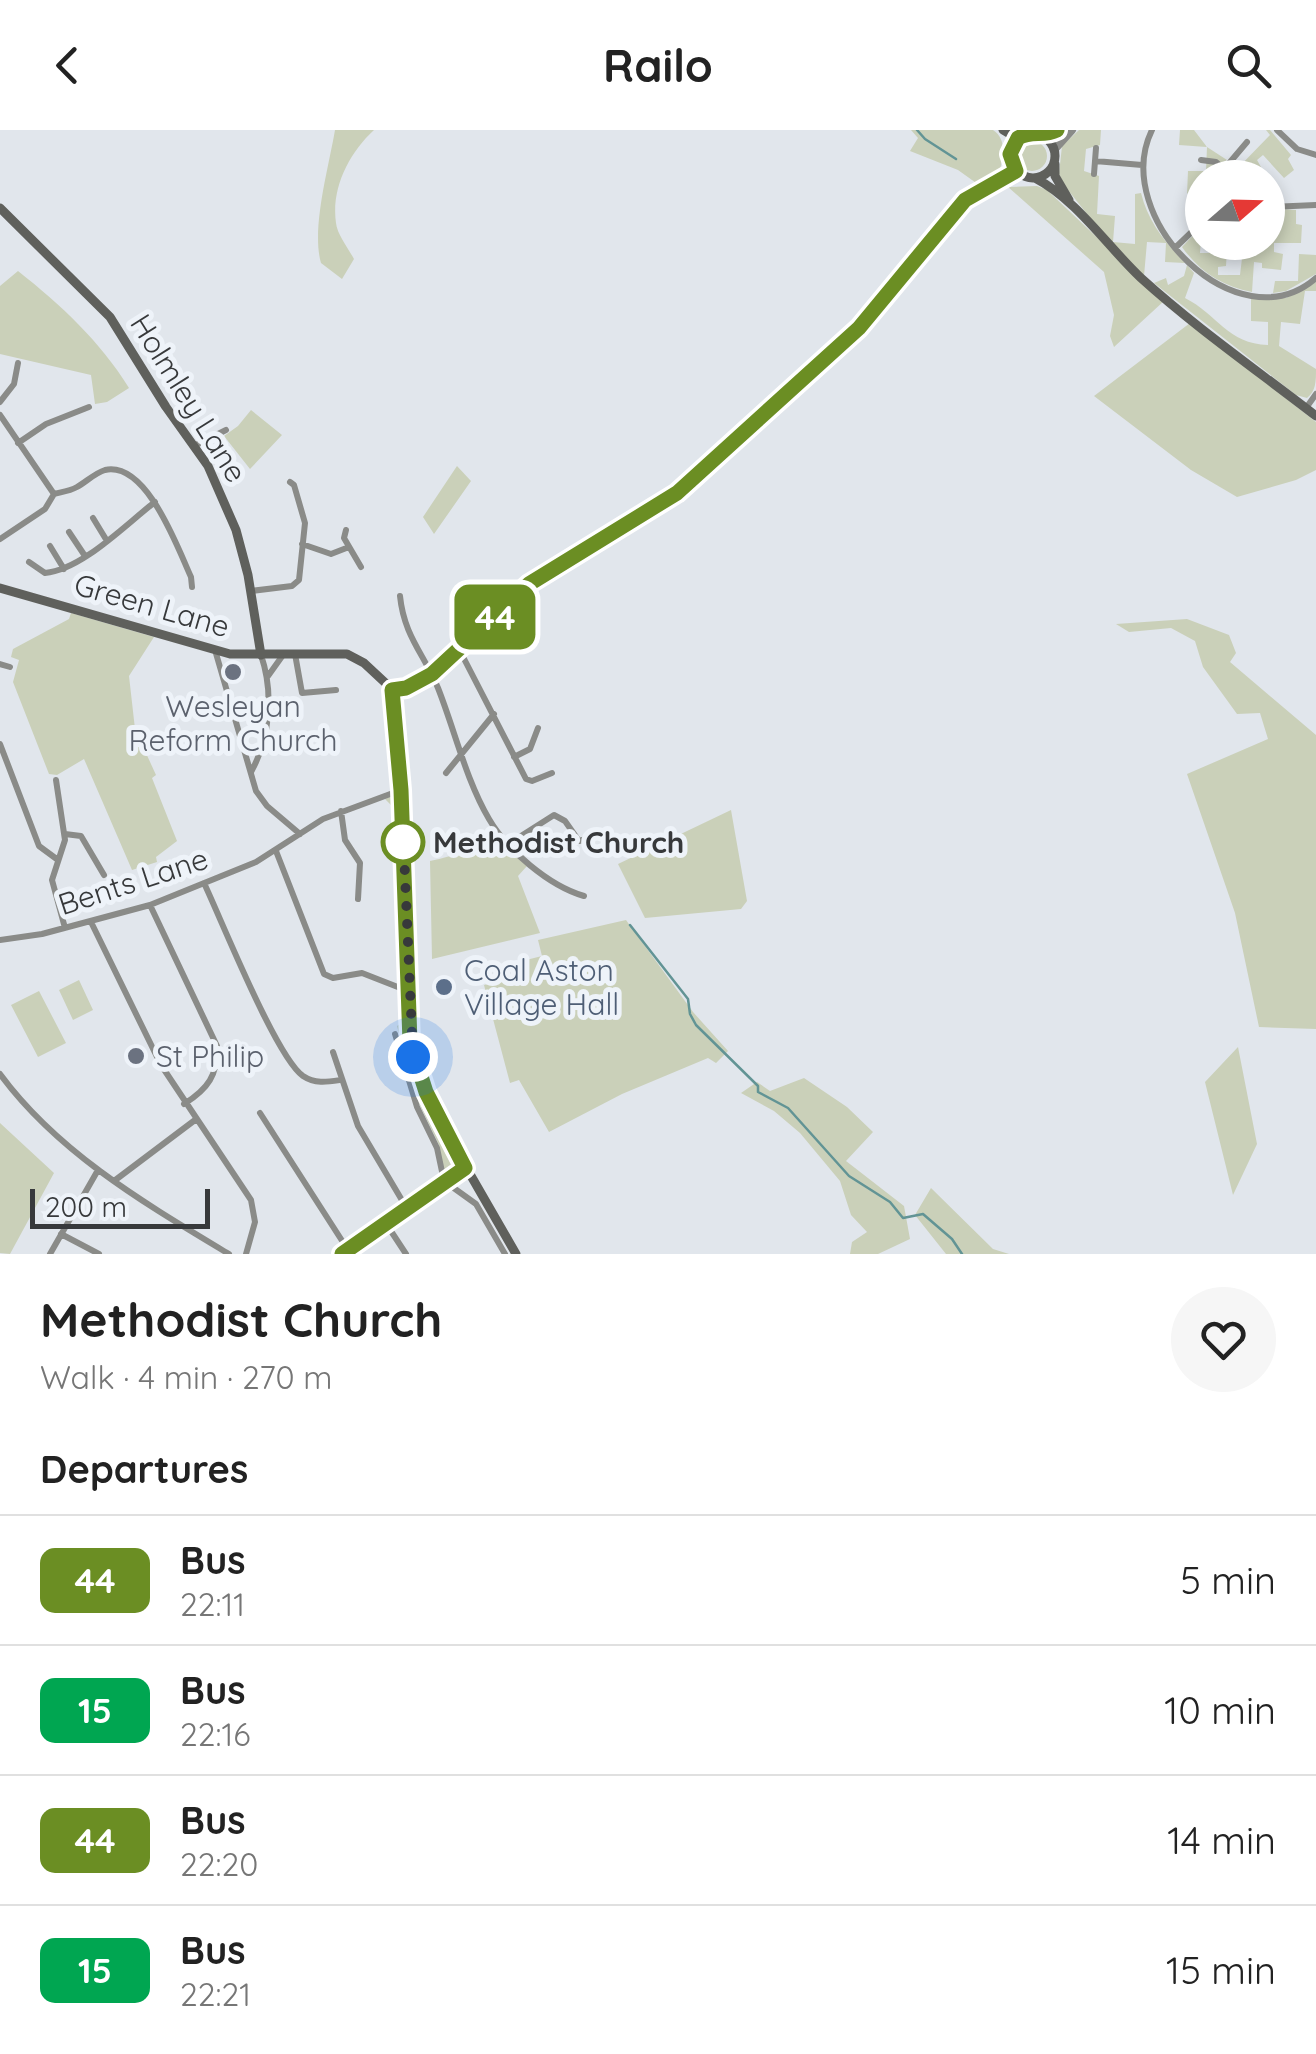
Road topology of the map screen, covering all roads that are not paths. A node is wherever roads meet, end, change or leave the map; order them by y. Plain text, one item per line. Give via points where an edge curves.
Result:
1 (1003, 130) edge
2 (1057, 130) edge
3 (1072, 130) edge
4 (1152, 130) edge
5 (1281, 132) edge
6 (1044, 136) junction
7 (1018, 138) junction
8 (1247, 142) dead end
9 (1096, 148) dead end
10 (1054, 156) junction
11 (1316, 156) edge
12 (1232, 160) edge
13 (1095, 161) junction
14 (1142, 165) junction
15 (1016, 171) junction
16 (1094, 174) dead end
17 (1035, 178) junction
18 (1316, 204) edge
19 (1285, 205) edge
20 (0, 208) edge
21 (1076, 210) junction
22 (1185, 238) edge
23 (1176, 247) junction
24 (1316, 278) edge
25 (14, 367) dead end
26 (1316, 394) edge
27 (0, 402) edge
28 (89, 406) dead end
29 (1306, 408) junction
30 (0, 415) edge
31 (1316, 416) edge
32 (216, 422) dead end
33 (18, 442) junction
34 (193, 446) junction
35 (290, 482) dead end
36 (54, 494) junction
37 (155, 502) junction
38 (93, 518) dead end
39 (346, 530) dead end
40 (69, 532) dead end
41 (0, 539) edge
42 (107, 540) junction
43 (302, 544) junction
44 (50, 546) dead end
45 (348, 547) junction
46 (84, 556) junction
47 (29, 562) dead end
48 (361, 567) dead end
49 (64, 569) junction
50 (192, 586) dead end
51 (0, 588) edge
52 (250, 591) junction
53 (400, 596) dead end
54 (215, 650) junction
55 (459, 650) junction
56 (284, 654) junction
57 (295, 654) junction
58 (262, 655) junction
59 (0, 664) edge
60 (10, 667) dead end
61 (432, 674) junction
62 (268, 676) junction
63 (336, 690) dead end
64 (392, 690) junction
65 (494, 714) junction
66 (538, 728) dead end
67 (0, 744) edge
68 (245, 751) junction
69 (462, 753) junction
70 (261, 754) junction
71 (514, 757) junction
72 (251, 772) junction
73 (446, 773) dead end
74 (552, 774) dead end
75 (56, 780) dead end
76 (401, 790) junction
77 (341, 811) junction
78 (65, 834) junction
79 (300, 834) junction
80 (597, 836) dead end
81 (510, 843) junction
82 (276, 851) junction
83 (58, 860) junction
84 (104, 875) dead end
85 (204, 883) junction
86 (584, 896) dead end
87 (358, 899) dead end
88 (150, 905) junction
89 (91, 922) junction
90 (64, 928) junction
91 (0, 940) edge
92 (408, 991) junction
93 (395, 1034) dead end
94 (333, 1052) dead end
95 (0, 1074) edge
96 (340, 1080) junction
97 (184, 1104) junction
98 (260, 1113) dead end
99 (194, 1120) junction
100 (465, 1168) junction
101 (98, 1170) junction
102 (114, 1181) junction
103 (444, 1181) junction
104 (406, 1207) junction
105 (385, 1222) junction
106 (61, 1234) junction
107 (345, 1252) edge
108 (50, 1254) edge
109 (99, 1254) edge
110 (228, 1254) edge
111 (246, 1254) edge
112 (406, 1254) edge
113 (505, 1254) edge
114 (516, 1254) edge

1 - 7 main road
2 - 6 street
3 - 10 street
4 - 14 street
5 - 11 street via 1298,150
6 - 7 main road
6 - 10 main road
7 - 15 main road via 1010,154
8 - 12 street
9 - 13 street
10 - 17 main road
10 - 21 main road via 1056,176
13 - 14 street
13 - 16 street
14 - 23 street via 1149,207
15 - 17 main road
15 - 55 main road via 965,200 859,328 677,493 529,584
17 - 21 main road
18 - 19 street
20 - 34 main road, Holmley Lane via 110,318
21 - 29 main road via 1144,280
22 - 23 street
23 - 24 street via 1202,275 1246,294 1286,294
25 - 27 street via 11,390
26 - 29 street
28 - 33 street
29 - 31 main road
30 - 33 street
32 - 34 street via 223,431
33 - 36 street
34 - 52 main road, Holmley Lane via 226,506
35 - 43 street via 305,523
36 - 37 street via 108,470
36 - 41 street via 45,509
37 - 42 street
37 - 50 street
38 - 42 street
39 - 45 street
40 - 46 street
42 - 46 street
43 - 45 street via 336,554
43 - 52 street via 296,584
44 - 49 street
45 - 48 street
46 - 49 street
47 - 49 street via 45,573
51 - 54 main road, Green Lane
52 - 58 main road, Holmley Lane
53 - 61 street via 410,639
54 - 58 main road, Green Lane
54 - 68 street
55 - 61 main road
55 - 65 street
56 - 57 main road, Green Lane
56 - 58 main road, Green Lane
56 - 62 street
57 - 63 street via 302,693
57 - 64 main road, Green Lane via 352,656
58 - 62 street
59 - 60 street
61 - 64 main road
61 - 69 street
62 - 70 street
64 - 76 main road
65 - 69 street
65 - 71 street
66 - 71 street via 530,748
67 - 83 street via 39,846
68 - 70 street
68 - 72 street
69 - 73 street
69 - 81 street via 489,819
70 - 72 street
71 - 74 street via 528,781
72 - 79 street via 261,799
75 - 78 street
76 - 77 street
76 - 92 main road
77 - 79 street
77 - 87 street via 345,840 360,863
78 - 83 street
78 - 84 street via 82,836
79 - 82 street, Bents Lane
80 - 81 street via 580,841 554,815
81 - 86 street via 550,882
82 - 85 street, Bents Lane
82 - 92 street via 324,974 362,974
83 - 90 street via 52,880
85 - 88 street, Bents Lane
85 - 96 street via 296,1069 315,1082
88 - 89 street, Bents Lane
88 - 97 street via 217,1046 210,1083
89 - 90 street, Bents Lane
89 - 97 street
90 - 91 street, Bents Lane
92 - 100 main road via 418,1074
93 - 103 street
94 - 96 street
95 - 101 street via 44,1126
96 - 104 street via 358,1126
97 - 99 street
98 - 107 street
99 - 102 street
99 - 111 street via 254,1207
100 - 103 street
100 - 114 main road
101 - 102 street
101 - 106 street
102 - 110 street
103 - 104 street
103 - 113 street via 476,1204
104 - 105 street
105 - 107 street
105 - 112 street
106 - 108 street
106 - 109 street

